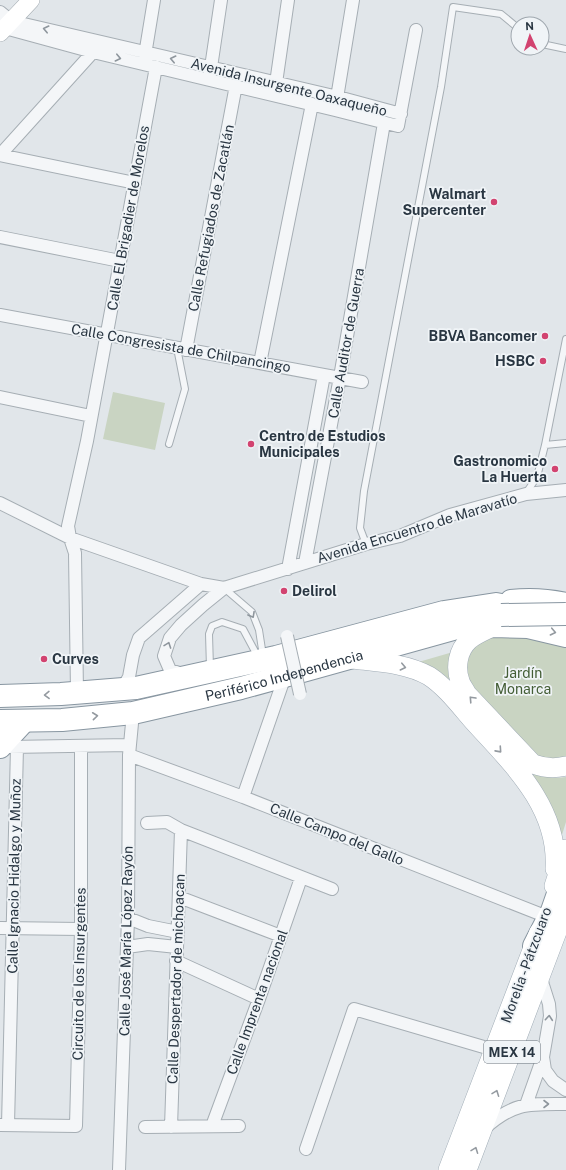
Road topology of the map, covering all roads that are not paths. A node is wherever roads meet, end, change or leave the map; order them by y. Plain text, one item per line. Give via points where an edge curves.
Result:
1 (31, 0) edge
2 (154, 0) edge
3 (221, 0) edge
4 (288, 0) edge
5 (353, 0) edge
6 (510, 21) edge
7 (3, 24) edge
8 (416, 30) dead end
9 (550, 46) edge
10 (566, 49) edge
11 (92, 52) junction
12 (148, 61) junction
13 (210, 73) junction
14 (276, 83) junction
15 (236, 86) junction
16 (274, 95) junction
17 (338, 97) junction
18 (312, 104) junction
19 (335, 110) junction
20 (401, 114) junction
21 (384, 123) junction
22 (0, 155) edge
23 (135, 183) junction
24 (0, 237) edge
25 (120, 261) junction
26 (0, 315) edge
27 (107, 335) junction
28 (566, 339) edge
29 (181, 349) junction
30 (260, 363) junction
31 (324, 375) junction
32 (340, 377) junction
33 (362, 382) dead end
34 (0, 397) edge
35 (91, 416) junction
36 (566, 443) edge
37 (169, 444) dead end
38 (545, 445) junction
39 (566, 490) edge
40 (526, 494) junction
41 (0, 504) edge
42 (70, 538) junction
43 (366, 544) junction
44 (305, 563) junction
45 (288, 569) junction
46 (200, 584) junction
47 (224, 588) junction
48 (566, 604) edge
49 (566, 614) edge
50 (497, 615) junction
51 (566, 617) edge
52 (287, 636) dead end
53 (566, 636) edge
54 (350, 659) junction
55 (262, 660) junction
56 (210, 672) junction
57 (285, 676) junction
58 (241, 688) junction
59 (122, 689) junction
60 (77, 692) junction
61 (300, 694) dead end
62 (0, 696) edge
63 (133, 713) junction
64 (0, 721) edge
65 (24, 721) junction
66 (9, 747) edge
67 (81, 747) junction
68 (129, 750) junction
69 (566, 766) edge
70 (243, 797) junction
71 (147, 823) dead end
72 (180, 830) junction
73 (566, 849) edge
74 (562, 876) edge
75 (301, 878) junction
76 (332, 889) dead end
77 (179, 897) junction
78 (566, 908) edge
79 (545, 916) junction
80 (128, 918) junction
81 (566, 921) edge
82 (148, 926) junction
83 (0, 928) edge
84 (13, 928) junction
85 (81, 929) junction
86 (178, 932) junction
87 (281, 936) junction
88 (148, 944) junction
89 (543, 945) junction
90 (127, 947) junction
91 (177, 947) junction
92 (176, 961) junction
93 (541, 974) junction
94 (259, 999) junction
95 (490, 1049) junction
96 (543, 1057) junction
97 (566, 1090) edge
98 (566, 1104) edge
99 (526, 1105) junction
100 (4, 1125) edge
101 (212, 1126) junction
102 (239, 1126) dead end
103 (145, 1127) dead end
104 (171, 1127) junction
105 (482, 1130) junction
106 (306, 1149) dead end
107 (119, 1170) edge
108 (440, 1170) edge
109 (448, 1170) edge
110 (467, 1170) edge

1 - 7 street
2 - 12 street, Calle El Brigadier de Morelos
3 - 13 street
4 - 14 street
5 - 17 street
6 - 43 lane via 501,14 453,7 441,87 364,491 360,528
7 - 11 street, Avenida Insurgente Oaxaqueño
12 -> 7 street, Avenida Insurgente Oaxaqueño
8 - 20 street
9 - 10 lane
11 -> 12 street, Avenida Insurgente Oaxaqueño
11 - 22 street
12 - 13 street, Avenida Insurgente Oaxaqueño
13 -> 12 street, Avenida Insurgente Oaxaqueño
12 - 23 street, Calle El Brigadier de Morelos
13 - 14 street, Avenida Insurgente Oaxaqueño
13 - 15 street, Avenida Insurgente Oaxaqueño
14 - 16 street
14 - 17 street, Avenida Insurgente Oaxaqueño
15 - 16 street, Avenida Insurgente Oaxaqueño
15 - 29 street, Calle Refugiados de Zacatlán
16 - 18 street, Avenida Insurgente Oaxaqueño
17 - 19 street
17 - 20 street, Avenida Insurgente Oaxaqueño
18 - 19 street, Avenida Insurgente Oaxaqueño
18 - 30 street
19 - 21 street, Avenida Insurgente Oaxaqueño
20 - 21 street, Avenida Insurgente Oaxaqueño via 398,126
21 - 32 street, Calle Auditor de Guerra
22 - 23 street
23 - 25 street, Calle El Brigadier de Morelos
24 - 25 street
25 - 27 street, Calle El Brigadier de Morelos
26 - 27 street, Calle Congresista de Chilpancingo
27 - 29 street, Calle Congresista de Chilpancingo
27 - 35 street, Calle El Brigadier de Morelos
28 - 38 lane
29 - 30 street, Calle Congresista de Chilpancingo
29 - 37 lane via 185,389
30 - 31 street, Calle Congresista de Chilpancingo
31 - 32 street, Calle Congresista de Chilpancingo
31 - 45 street, Calle Auditor de Guerra
32 - 33 street, Calle Congresista de Chilpancingo
32 - 44 street, Calle Auditor de Guerra
34 - 35 street
35 - 42 street, Calle El Brigadier de Morelos via 68,526
36 - 38 lane
38 - 40 lane via 537,477
39 - 40 street, Avenida Encuentro de Maravatío
40 - 43 street, Avenida Encuentro de Maravatío via 450,515 400,536
41 - 42 street
42 - 46 street
42 - 60 street via 75,553
43 - 44 street, Avenida Encuentro de Maravatío
44 - 45 street, Avenida Encuentro de Maravatío
45 - 47 street, Avenida Encuentro de Maravatío
46 - 47 street
46 - 59 street via 139,638 129,677
47 -> 55 lane via 252,612 259,630
56 -> 47 street via 179,673 170,670 164,656 170,638
48 - 50 highway via 522,600
49 - 50 highway, bridge
50 - 51 highway, Periférico Independencia
50 -> 53 highway, Periférico Independencia via 528,627
50 - 54 highway, Periférico Independencia
50 - 55 highway, Periférico Independencia via 444,612
50 - 58 highway via 478,616 435,625 286,665 255,678
69 -> 50 main road via 557,769 533,764 468,694 460,682 457,669 462,648
52 - 61 street, bridge
54 - 57 highway, Periférico Independencia
54 -> 74 main road via 409,668 429,676 444,688 535,794 553,837 556,861
55 - 56 highway, Periférico Independencia
55 - 56 lane via 243,629 222,622 212,626 209,634
56 - 59 highway, Periférico Independencia
57 - 58 highway, Periférico Independencia
57 - 70 street
58 - 63 highway, Periférico Independencia
59 - 60 highway, Periférico Independencia
60 -> 62 highway, Periférico Independencia
65 -> 63 highway, Periférico Independencia
63 - 68 street, Calle José María López Rayón
64 - 65 highway, Periférico Independencia
65 - 66 highway
66 - 67 street
66 - 84 street, Calle Ignacio Hidalgo y Muñoz
67 - 68 street
67 - 85 street, Circuito de los Insurgentes
68 - 70 street, Calle Campo del Gallo
68 - 80 street, Calle José María López Rayón
70 - 79 street, Calle Campo del Gallo
71 - 72 street via 167,822
72 - 75 street
72 - 77 street, Calle Despertador de michoacan
73 - 74 main road, Morelia - Pátzcuaro
74 - 79 main road, Morelia - Pátzcuaro
74 - 89 highway
75 - 76 street
75 - 87 street, Calle Imprenta nacional
77 - 86 street, Calle Despertador de michoacan
77 - 87 street
78 - 89 main road, MEX 14
79 - 89 main road, Morelia - Pátzcuaro
79 - 95 street via 536,923 532,931
80 - 82 street
80 - 90 street, Calle José María López Rayón
81 - 89 main road
82 - 86 street
82 - 88 street
83 - 84 street
84 - 85 street
84 - 100 street, Calle Ignacio Hidalgo y Muñoz
85 - 100 street, Circuito de los Insurgentes via 76,1126
86 - 91 street, Calle Despertador de michoacan
87 - 94 street, Calle Imprenta nacional
88 - 90 street
88 - 91 street
89 - 93 main road, MEX 14
89 - 95 main road, Morelia - Pátzcuaro
90 - 107 street, Calle José María López Rayón
91 - 92 street, Calle Despertador de michoacan
92 - 94 street
92 - 104 street, Calle Despertador de michoacan
96 -> 93 street via 550,1016
105 -> 93 main road, MEX 14
94 - 101 street, Calle Imprenta nacional
95 - 106 street via 354,1009
95 - 108 street
95 - 109 main road, Morelia - Pátzcuaro
96 - 97 street via 545,1070
96 - 99 street
99 -> 98 street
99 - 105 street via 496,1118
101 - 102 street
101 - 104 street
103 - 104 street
110 -> 105 main road, MEX 14

